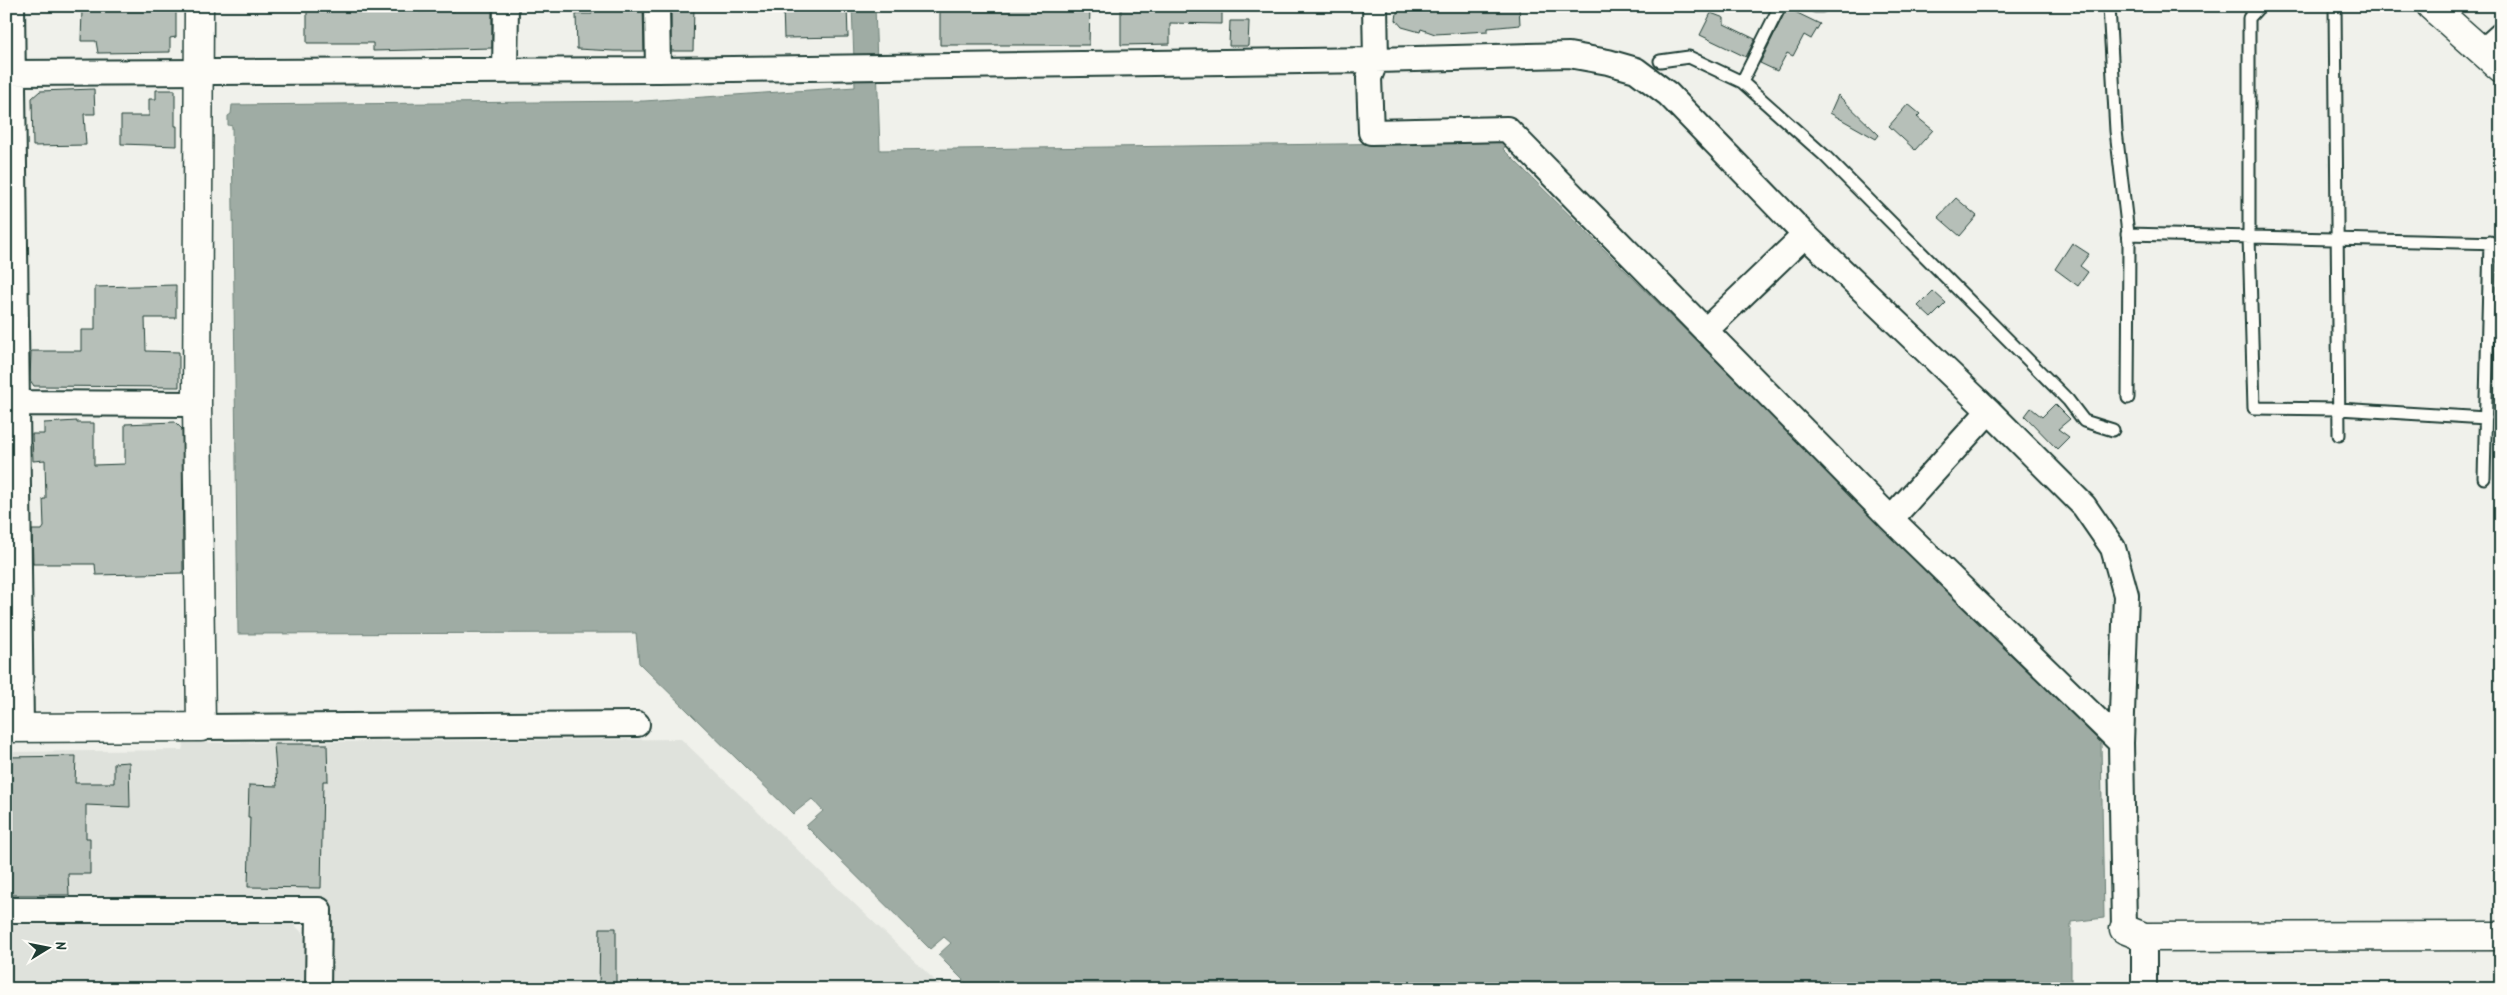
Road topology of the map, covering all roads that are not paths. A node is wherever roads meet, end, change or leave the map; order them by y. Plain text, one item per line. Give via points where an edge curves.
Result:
1 (12, 6) edge
2 (199, 6) edge
3 (506, 6) edge
4 (657, 6) edge
5 (1375, 6) edge
6 (1780, 6) edge
7 (1815, 6) edge
8 (1822, 6) edge
9 (2108, 6) edge
10 (2260, 6) edge
11 (2335, 6) edge
12 (2431, 6) edge
13 (2494, 52) edge
14 (1376, 60) junction
15 (1660, 61) dead end
16 (658, 70) junction
17 (505, 71) junction
18 (198, 72) junction
19 (9, 73) edge
20 (1742, 82) junction
21 (2127, 234) junction
22 (1805, 235) junction
23 (2249, 237) junction
24 (2338, 238) junction
25 (2495, 243) edge
26 (1706, 330) junction
27 (2128, 398) dead end
28 (12, 403) edge
29 (198, 404) junction
30 (2339, 409) junction
31 (1989, 412) junction
32 (2486, 418) junction
33 (2113, 430) dead end
34 (2339, 435) dead end
35 (2484, 478) dead end
36 (1891, 520) junction
37 (637, 724) dead end
38 (201, 727) junction
39 (14, 728) edge
40 (2121, 743) junction
41 (6, 910) edge
42 (2134, 933) junction
43 (2501, 936) edge
44 (318, 989) edge
45 (2144, 989) edge

1 - 19 street
2 - 18 street
3 - 17 street
4 - 16 street
5 - 14 street
6 - 20 lane
7 - 8 lane
9 - 21 lane
10 - 23 lane via 2249,18
11 - 24 lane
12 - 13 street
14 - 16 street
14 - 22 street via 1569,55 1636,70 1668,94
14 - 26 street via 1369,78 1372,132 1507,129
15 - 20 lane via 1689,57
16 - 17 street
17 - 18 street
18 - 19 street
18 - 29 street
19 - 28 street
20 - 33 lane via 1825,156 2068,400 2084,420
21 - 23 lane
21 - 27 lane
22 - 26 street
22 - 31 street
23 - 24 lane
23 - 30 lane via 2254,408
24 - 25 lane
24 - 30 lane
25 - 32 lane
26 - 36 street
28 - 29 street
28 - 39 street
29 - 38 street
30 - 32 lane
30 - 34 lane
31 - 36 street
31 - 40 street via 2084,506 2113,548 2126,595
32 - 35 lane
36 - 40 street
37 - 38 street
38 - 39 street
40 - 42 street
41 - 44 street via 319,910
42 - 43 street
42 - 45 street

